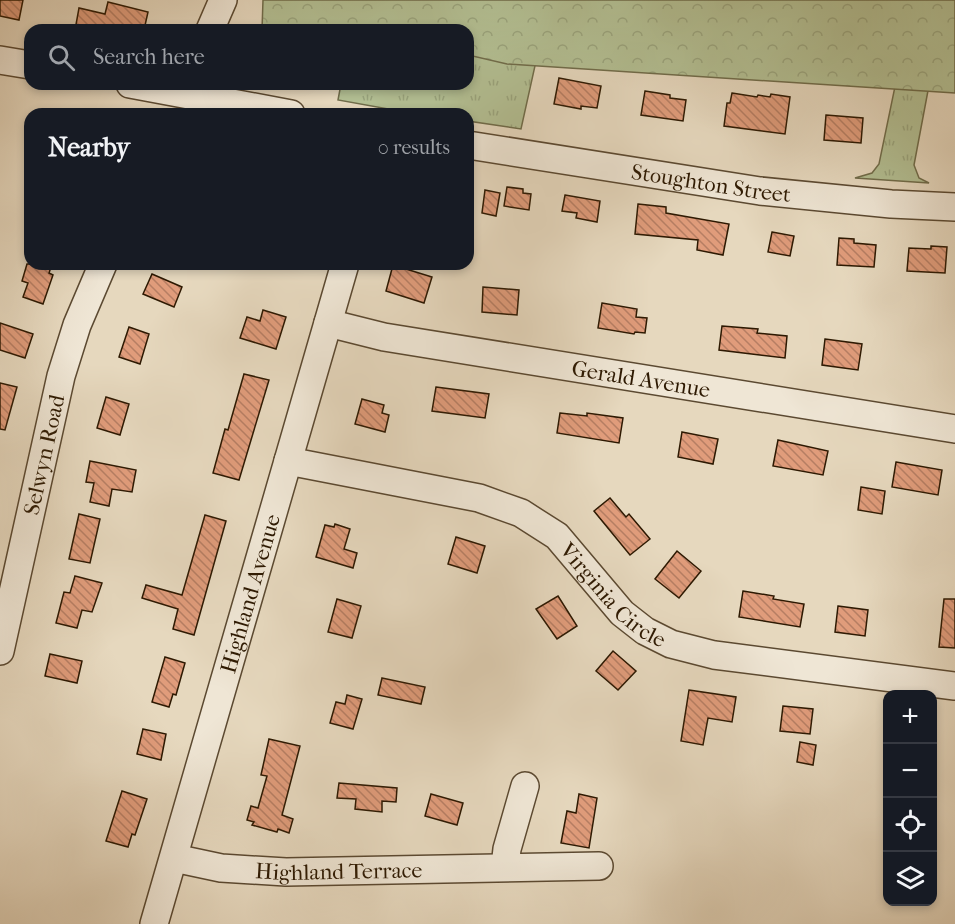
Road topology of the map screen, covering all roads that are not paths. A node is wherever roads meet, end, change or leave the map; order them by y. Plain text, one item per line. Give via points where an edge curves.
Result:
1 (223, 0) edge
2 (213, 24) edge
3 (0, 60) edge
4 (24, 64) edge
5 (154, 90) edge
6 (181, 97) edge
7 (252, 108) edge
8 (474, 146) edge
9 (955, 207) edge
10 (100, 270) edge
11 (343, 270) edge
12 (328, 323) junction
13 (955, 429) edge
14 (288, 461) junction
15 (0, 651) edge
16 (955, 686) edge
17 (525, 786) dead end
18 (174, 858) junction
19 (599, 866) dead end
20 (505, 867) junction
21 (154, 924) edge

1 - 2 street
3 - 4 street
5 - 6 street
6 - 7 street
8 - 9 street, Stoughton Street via 760,191
10 - 15 street, Selwyn Road via 61,376
11 - 12 street, Highland Avenue
12 - 13 street, Gerald Avenue via 384,337
12 - 14 street, Highland Avenue
14 - 16 street, Virginia Circle via 479,498 522,513 556,536 622,613 671,644 714,655
14 - 18 street, Highland Avenue
17 - 20 street
18 - 20 street, Highland Terrace via 263,872
18 - 21 street, Highland Avenue
19 - 20 street, Highland Terrace

